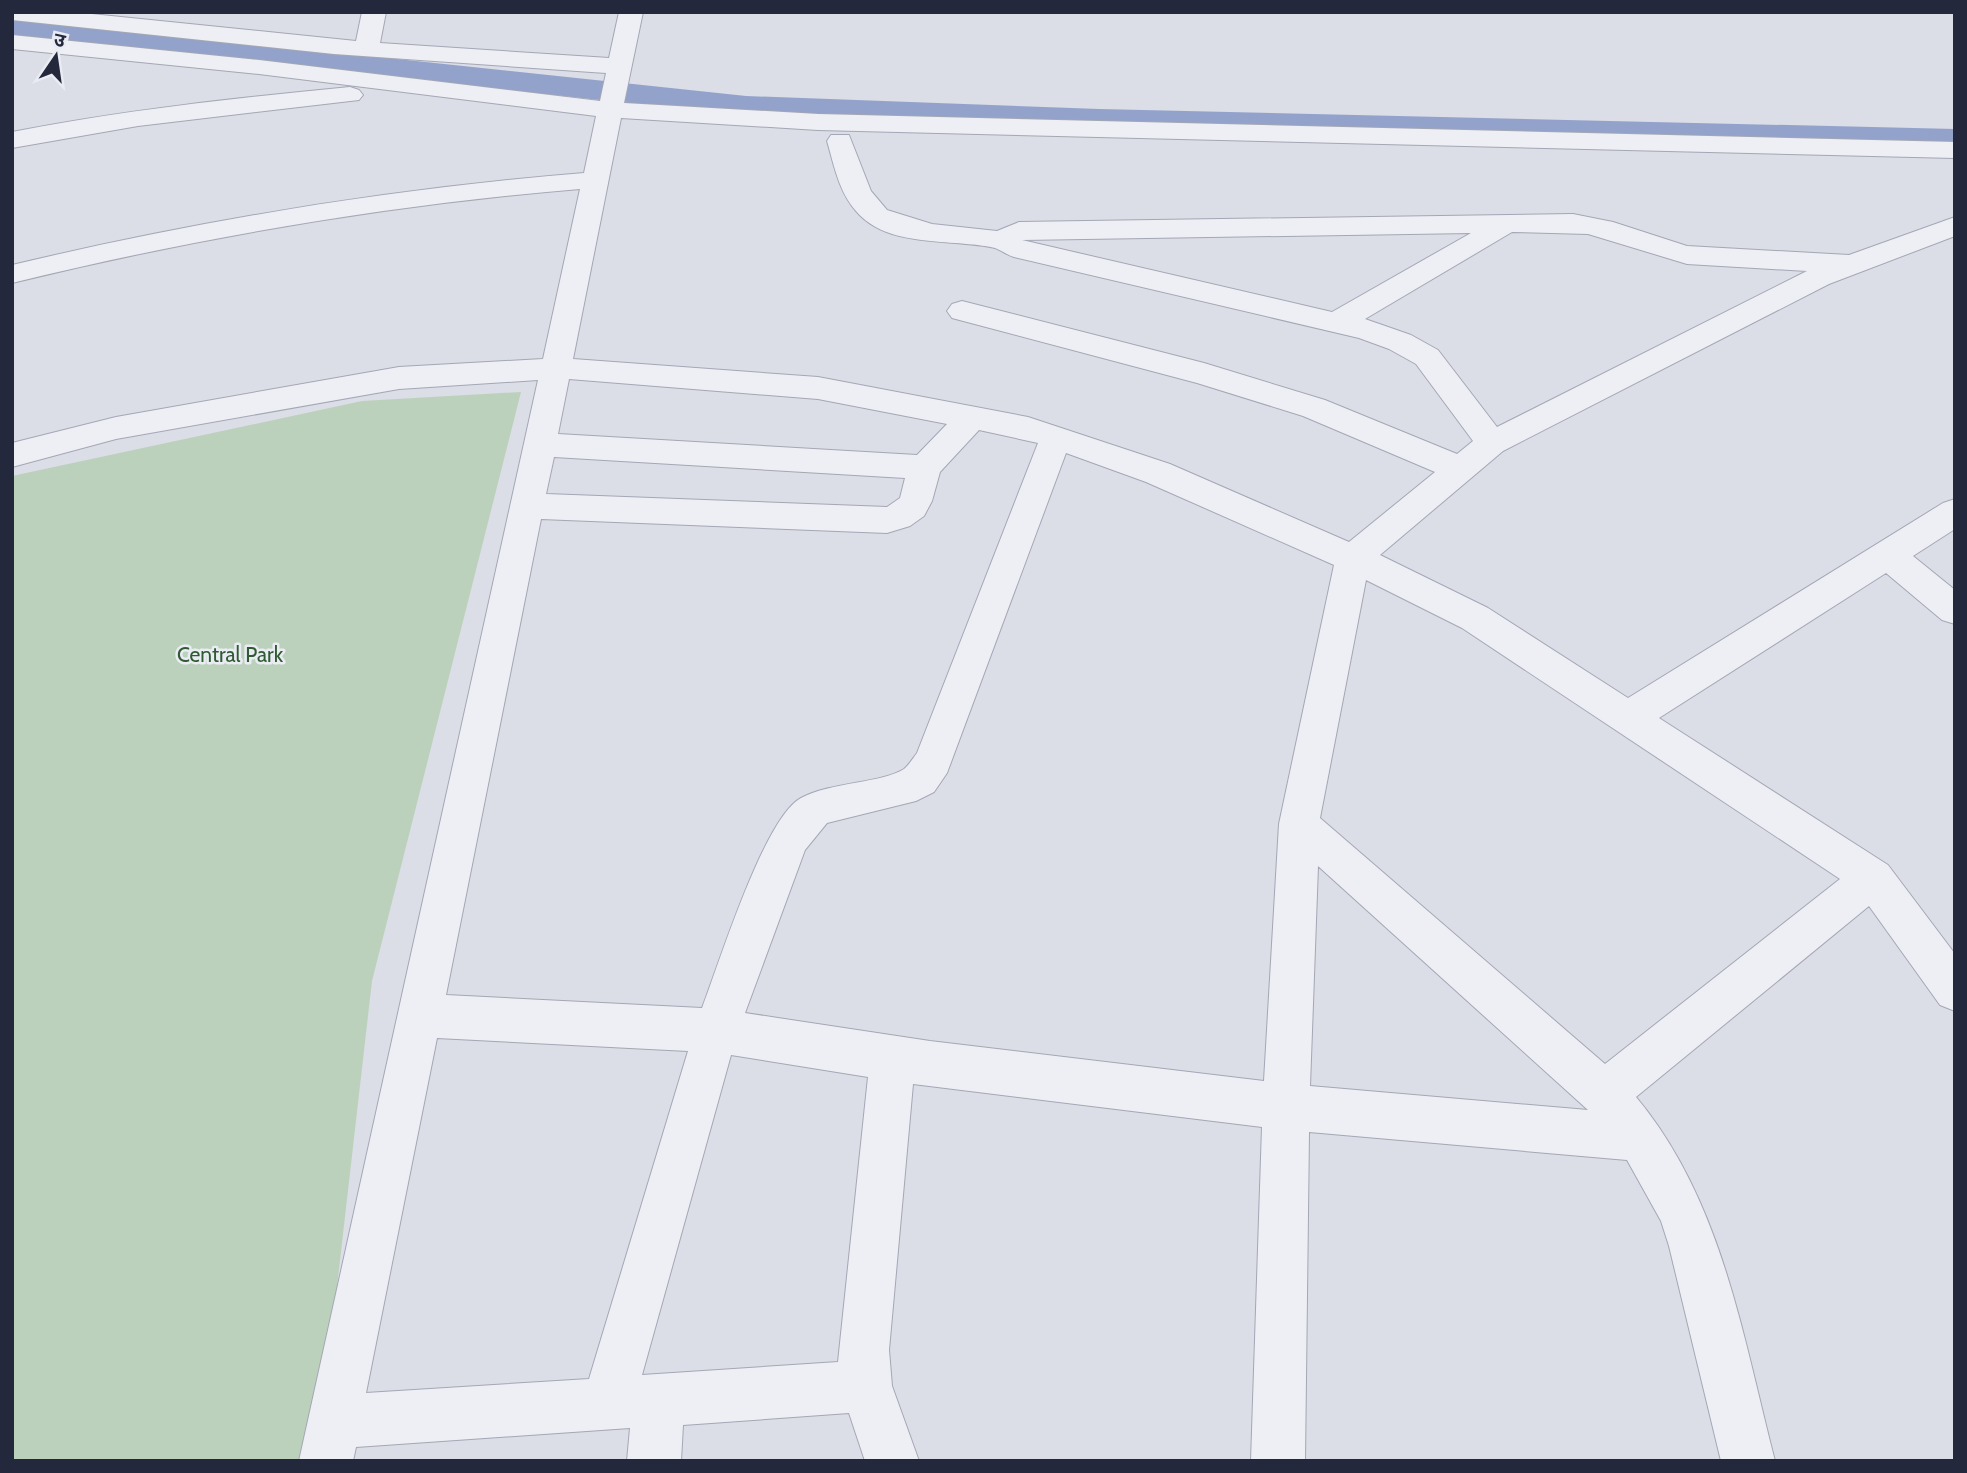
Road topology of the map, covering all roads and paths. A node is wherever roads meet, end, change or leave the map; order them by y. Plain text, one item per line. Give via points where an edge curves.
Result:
1 (374, 12) edge
2 (631, 12) edge
3 (12, 13) edge
4 (177, 21) edge
5 (12, 42) edge
6 (367, 49) junction
7 (440, 91) junction
8 (612, 93) junction
9 (12, 140) edge
10 (840, 141) dead end
11 (1955, 150) edge
12 (596, 180) junction
13 (1504, 226) junction
14 (1955, 226) edge
15 (1006, 241) junction
16 (1853, 264) junction
17 (12, 274) edge
18 (962, 311) dead end
19 (1336, 323) junction
20 (559, 369) junction
21 (972, 416) junction
22 (1056, 438) junction
23 (1492, 443) junction
24 (542, 445) junction
25 (12, 455) edge
26 (925, 467) junction
27 (1461, 469) junction
28 (529, 506) junction
29 (1955, 512) edge
30 (1888, 555) junction
31 (1353, 558) junction
32 (1955, 610) edge
33 (1628, 718) junction
34 (1299, 824) junction
35 (1873, 878) junction
36 (1955, 990) edge
37 (419, 1014) junction
38 (716, 1031) junction
39 (893, 1059) junction
40 (1604, 1094) junction
41 (1286, 1107) junction
42 (1640, 1138) junction
43 (866, 1386) junction
44 (658, 1401) junction
45 (608, 1403) junction
46 (330, 1442) edge
47 (654, 1461) edge
48 (892, 1461) edge
49 (1278, 1461) edge
50 (1748, 1461) edge

1 - 6 street
2 - 8 street
3 - 4 street
4 - 6 street
5 - 7 street
6 - 8 street
7 - 8 street
7 - 9 street via 204,107
8 - 11 street via 879,124
8 - 12 street
10 - 15 street via 856,190 866,206 884,220
12 - 17 street via 341,208 174,236
12 - 20 street
13 - 15 street via 1019,231 1008,234
13 - 16 street via 1597,225 1689,255
13 - 19 street
14 - 16 street
15 - 19 street via 1014,248
16 - 23 street via 1819,276
18 - 27 street via 1302,404
19 - 23 street via 1399,341 1427,357
20 - 21 street via 818,388
20 - 24 street
20 - 25 street via 399,378 116,428
21 - 22 street
21 - 26 street
22 - 31 street via 1158,473
22 - 38 street via 933,761 920,780 902,789 836,802 813,811 799,824 788,840
23 - 27 street
24 - 26 street
24 - 28 street
26 - 28 street via 913,507 905,516 887,520
27 - 31 street
28 - 37 street
29 - 30 street
30 - 32 street
30 - 33 street
31 - 33 street via 1475,618
31 - 34 street
33 - 35 street
34 - 40 street
34 - 41 street
35 - 36 street
35 - 40 street
37 - 38 street
37 - 46 street
38 - 39 street
38 - 45 street
39 - 41 street
39 - 43 street via 863,1350
40 - 42 street
41 - 42 street
41 - 49 street
42 - 50 street via 1681,1209 1694,1246
43 - 44 street
43 - 48 street
44 - 45 street
44 - 47 street
45 - 46 street

